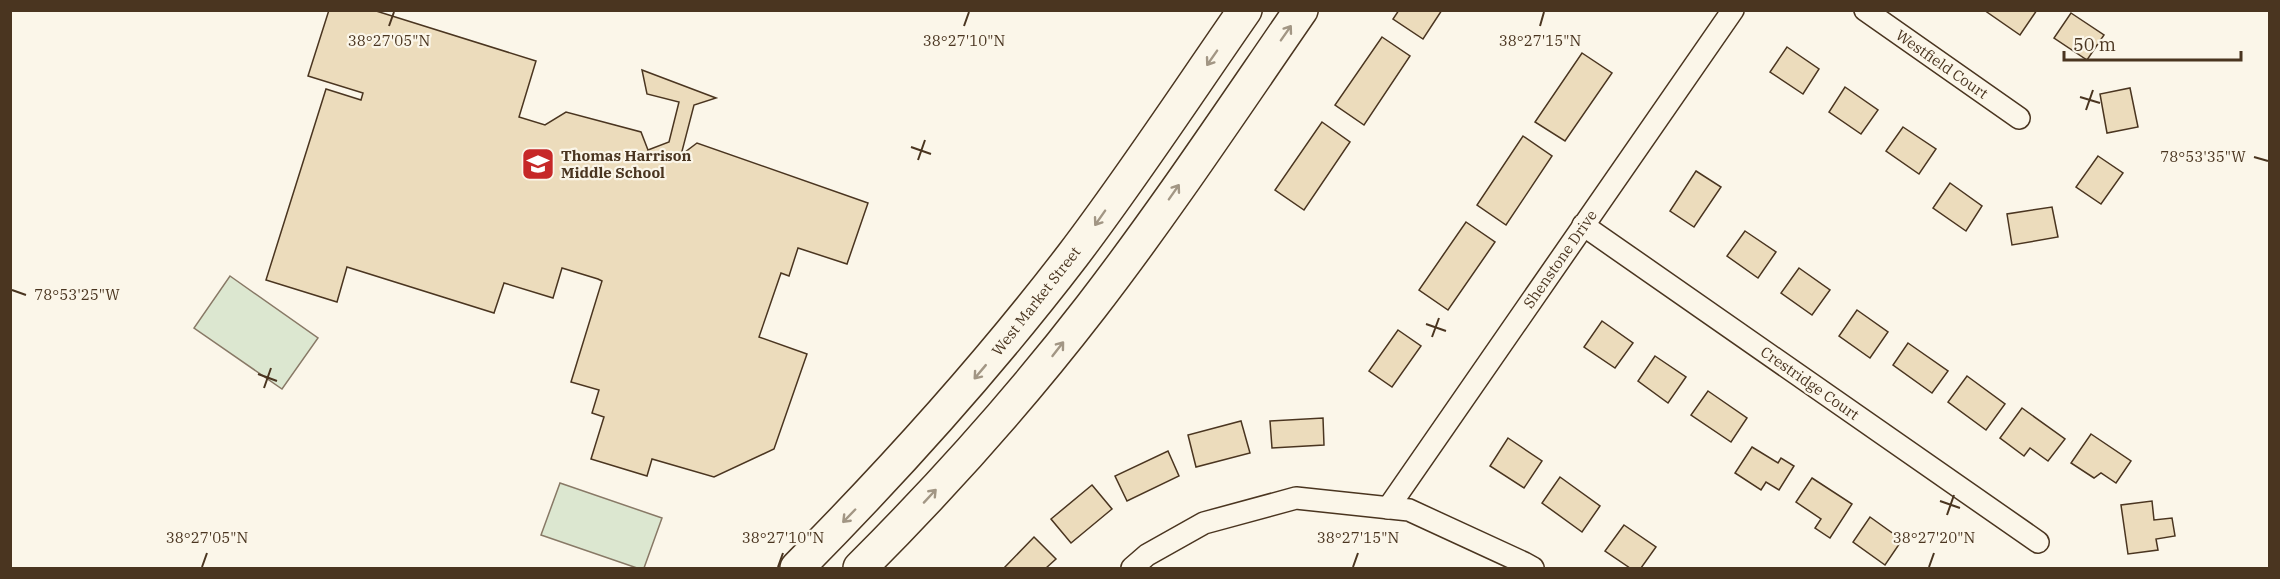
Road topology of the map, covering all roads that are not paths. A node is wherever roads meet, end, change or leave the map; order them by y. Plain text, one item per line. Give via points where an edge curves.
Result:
1 (1245, 10) edge
2 (1301, 10) edge
3 (1733, 10) edge
4 (1865, 10) edge
5 (2019, 118) dead end
6 (1583, 225) junction
7 (1388, 508) junction
8 (2038, 542) dead end
9 (797, 568) edge
10 (860, 568) edge
11 (1132, 568) edge
12 (1533, 568) edge

1 -> 9 main road, West Market Street via 1081,245 989,361 927,433
10 -> 2 main road via 971,452 1085,315
3 - 6 street, Shenstone Drive
4 - 5 street, Westfield Court
6 - 7 street, Shenstone Drive
6 - 8 street, Crestridge Court
7 - 11 street via 1296,498 1204,523 1147,555
7 - 12 street via 1409,510

